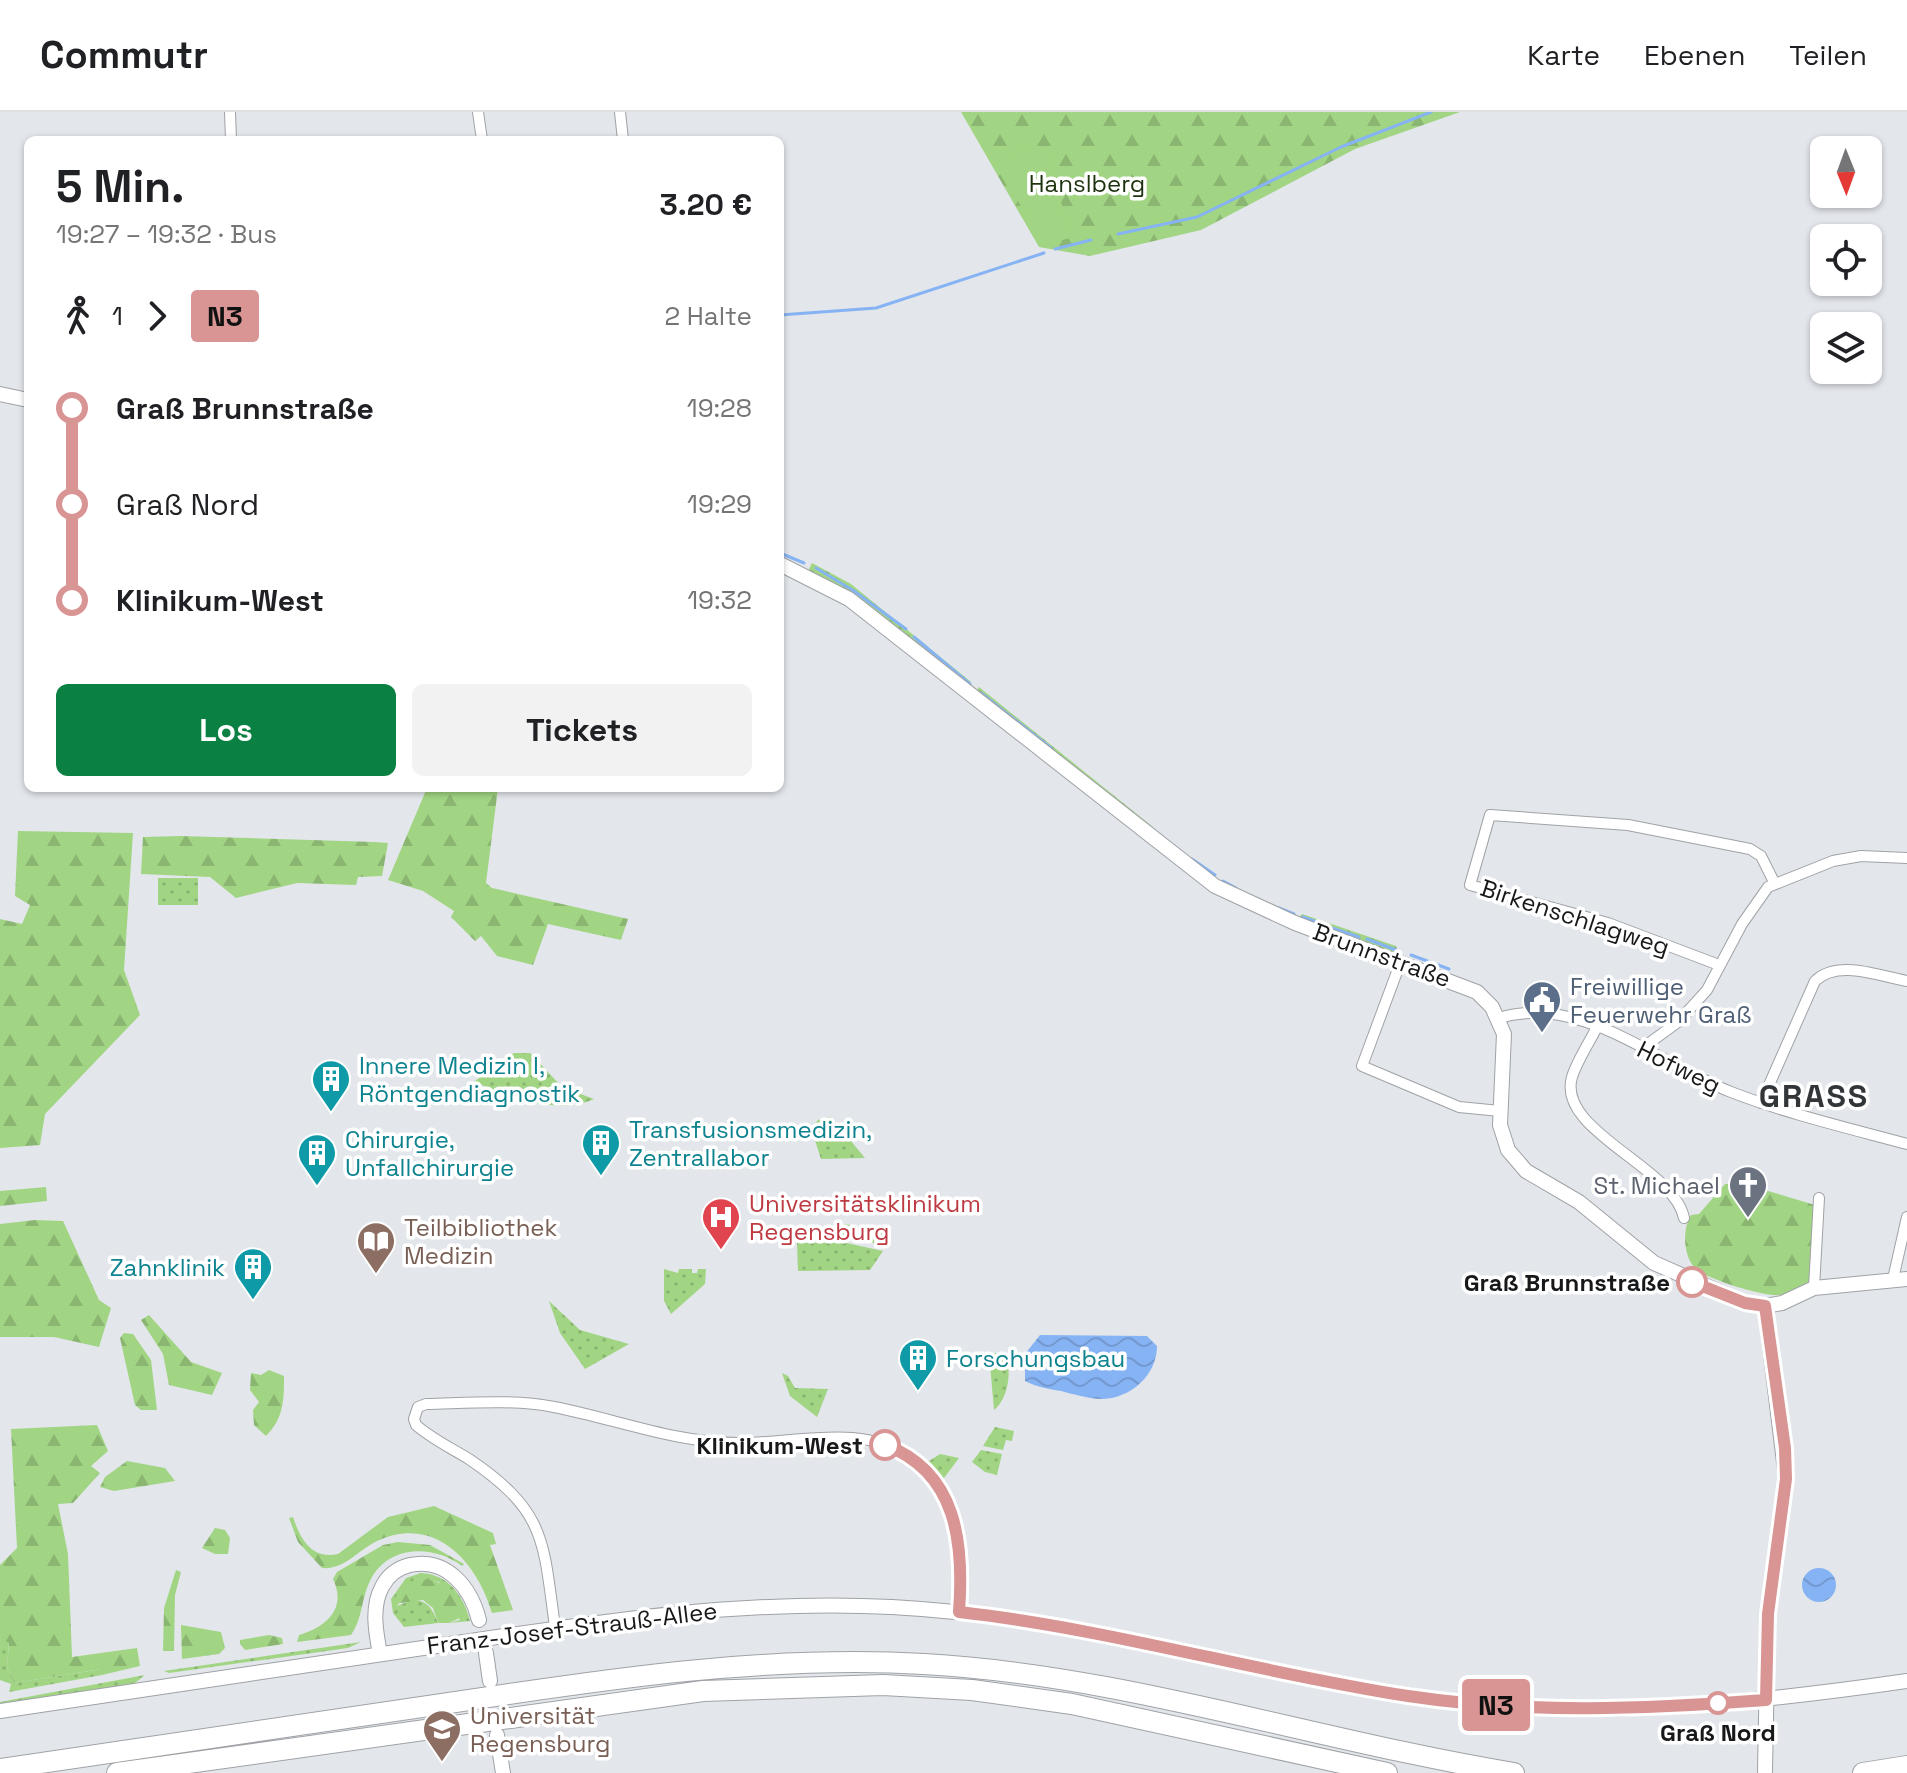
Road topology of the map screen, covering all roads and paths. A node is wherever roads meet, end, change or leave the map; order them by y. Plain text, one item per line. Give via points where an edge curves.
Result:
1 (230, 112) edge
2 (478, 112) edge
3 (620, 112) edge
4 (231, 136) edge
5 (481, 136) edge
6 (623, 136) edge
7 (0, 394) edge
8 (24, 399) edge
9 (784, 566) edge
10 (1907, 858) edge
11 (1775, 884) junction
12 (1401, 961) junction
13 (1719, 965) junction
14 (1907, 981) edge
15 (1499, 1018) junction
16 (1597, 1027) junction
17 (1641, 1049) junction
18 (1761, 1103) junction
19 (1500, 1111) junction
20 (1907, 1144) edge
21 (1819, 1198) dead end
22 (1907, 1217) edge
23 (1684, 1218) dead end
24 (1900, 1279) edge
25 (1814, 1288) junction
26 (1765, 1306) junction
27 (959, 1612) junction
28 (479, 1620) dead end
29 (555, 1627) junction
30 (486, 1653) dead end
31 (380, 1654) junction
32 (490, 1681) dead end
33 (1907, 1681) edge
34 (1766, 1700) junction
35 (0, 1711) edge
36 (497, 1735) dead end
37 (1907, 1766) edge
38 (0, 1769) edge
39 (1765, 1771) edge
40 (117, 1773) edge
41 (503, 1773) edge
42 (1387, 1773) edge
43 (1514, 1773) edge
44 (1863, 1773) edge

1 - 4 street
2 - 5 street
3 - 6 street
7 - 8 street
9 - 12 street, Brunnstraße via 849,599 1215,886 1295,923
10 - 11 street via 1833,861
11 - 13 street via 1755,904
11 - 13 street, Birkenschlagweg via 1761,856 1750,849 1628,825 1490,815 1470,885 1608,923
12 - 15 street, Brunnstraße via 1465,985
12 - 19 street via 1362,1066 1459,1107
13 - 17 street via 1693,1008
14 - 18 street via 1825,971 1815,981
15 - 16 street, Hofweg via 1529,1011 1565,1015
15 - 19 street via 1505,1047
16 - 17 street, Hofweg
16 - 23 street via 1572,1078 1574,1104 1593,1128 1677,1203
17 - 18 street, Hofweg
18 - 20 street, Hofweg
19 - 26 street via 1503,1139 1526,1171 1579,1202 1668,1272
21 - 25 street
22 - 24 street
24 - 25 street
25 - 26 street
26 - 34 street via 1786,1479 1768,1614
27 - 29 street, Franz-Josef-Strauß-Allee via 752,1607
27 - 29 street via 961,1554 951,1506 929,1474 891,1447 842,1437 712,1442 532,1404 418,1407 416,1425 496,1479 531,1517 549,1566
27 - 34 street, Franz-Josef-Strauß-Allee via 1450,1701 1633,1708
28 - 31 street via 466,1588 447,1570 420,1563 401,1568 386,1579 378,1596
29 - 31 street, Franz-Josef-Strauß-Allee
30 - 32 street
31 - 35 street, Franz-Josef-Strauß-Allee
33 - 34 street, Franz-Josef-Strauß-Allee
34 - 39 street
36 - 41 street
37 - 44 highway
38 - 43 highway via 637,1676 752,1665 880,1662 971,1667 1088,1684 1398,1753
40 - 42 highway via 639,1699 843,1685 972,1690 1072,1704

